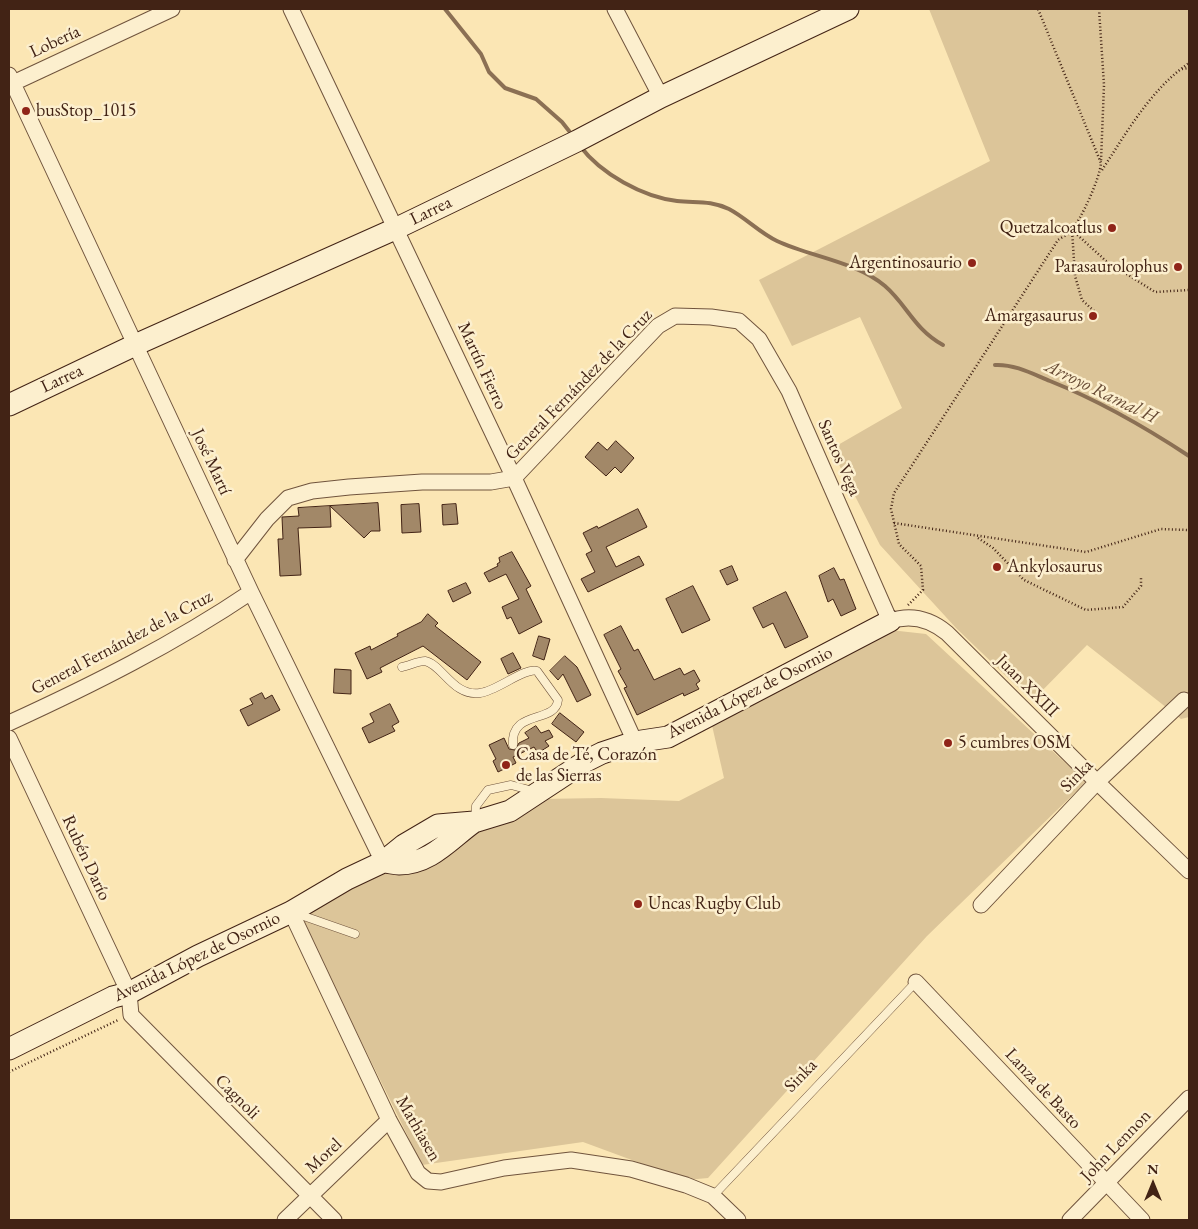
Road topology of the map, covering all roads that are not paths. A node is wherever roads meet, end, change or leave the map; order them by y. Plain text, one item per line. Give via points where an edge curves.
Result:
1 (172, 9) edge
2 (292, 9) edge
3 (615, 9) edge
4 (848, 9) edge
5 (10, 81) edge
6 (661, 97) junction
7 (395, 228) junction
8 (738, 321) joint
9 (135, 345) junction
10 (9, 405) edge
11 (514, 478) junction
12 (236, 560) junction
13 (251, 592) junction
14 (890, 621) junction
15 (402, 667) dead end
16 (1184, 700) dead end
17 (9, 723) edge
18 (9, 738) edge
19 (635, 742) junction
20 (513, 745) dead end
21 (1097, 782) junction
22 (383, 862) junction
23 (1189, 871) edge
24 (981, 905) dead end
25 (291, 912) junction
26 (355, 934) dead end
27 (916, 982) joint
28 (129, 993) junction
29 (9, 1049) edge
30 (1189, 1098) edge
31 (389, 1120) junction
32 (1106, 1184) junction
33 (308, 1196) junction
34 (713, 1196) junction
35 (285, 1220) edge
36 (334, 1220) edge
37 (738, 1220) edge
38 (1070, 1220) edge
39 (1142, 1220) edge

1 - 5 street, Lobería
2 - 7 street, Martín Fierro
3 - 6 street
4 - 6 street, Larrea
5 - 9 street, José Martí
6 - 7 street, Larrea
7 - 9 street, Larrea
7 - 11 street, Martín Fierro
8 - 11 street, General Fernández de la Cruz via 675,316 658,326
8 - 14 street, Santos Vega via 759,339 789,391
9 - 10 street, Larrea
9 - 12 street, José Martí
11 - 12 street, General Fernández de la Cruz via 491,482 348,487 288,498 267,519
11 - 19 street, Martín Fierro
12 - 13 street, José Martí
13 - 17 street, General Fernández de la Cruz via 203,624 73,694
13 - 22 street, José Martí
14 - 19 street, Avenida López de Osornio via 668,737
14 - 21 street, Juan XXIII via 902,617 919,619 947,633
15 - 20 lane via 424,661 467,692 479,693 497,688 530,670 537,671 558,704 553,710 519,725
16 - 21 street, Sinka
18 - 28 street, Rubén Darío
19 - 22 street, Avenida López de Osornio via 586,761 510,811 474,822 432,855 410,863
21 - 23 street, Juan XXIII
21 - 24 street, Sinka
22 - 25 street, Avenida López de Osornio
25 - 26 lane
25 - 28 street, Avenida López de Osornio
25 - 31 street, Mathiasen
27 - 32 street, Lanza de Basto
27 - 34 lane, Sinka
28 - 29 street, Avenida López de Osornio via 114,997
28 - 33 street, Cagnoli via 130,1015
30 - 32 street, John Lennon
31 - 33 street, Morel
31 - 34 street, Mathiasen via 418,1173 428,1181 441,1182 504,1168 571,1160 631,1168
32 - 38 street, John Lennon
32 - 39 street, Lanza de Basto
33 - 35 street, Morel
33 - 36 street, Cagnoli
34 - 37 street

